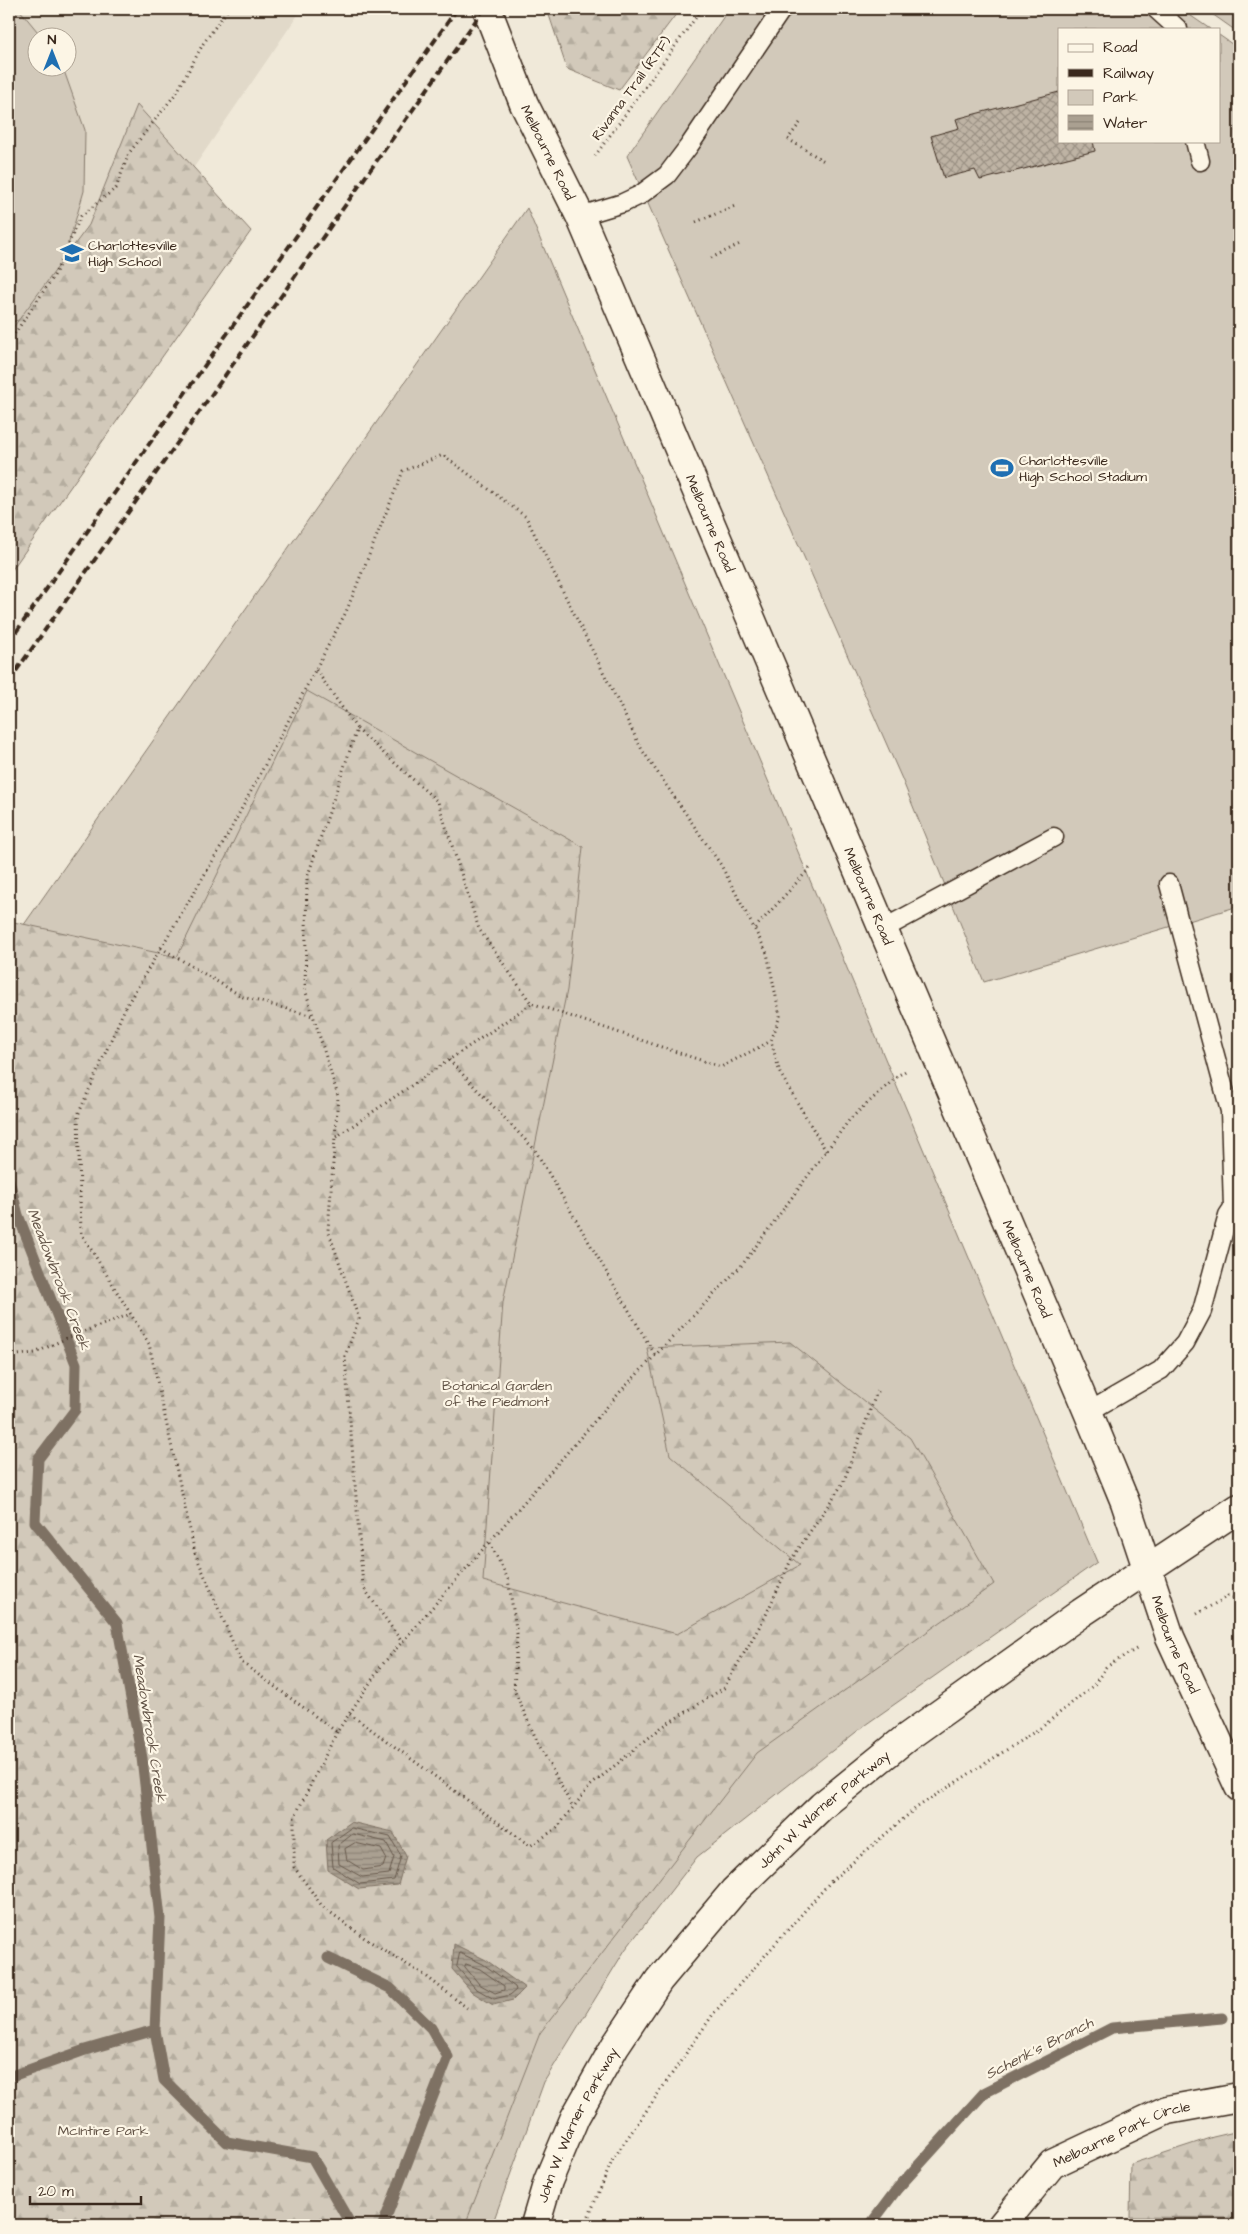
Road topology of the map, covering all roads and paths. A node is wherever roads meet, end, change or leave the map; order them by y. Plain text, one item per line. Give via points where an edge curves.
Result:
1 (228, 9) edge
2 (487, 9) edge
3 (702, 9) edge
4 (782, 9) edge
5 (1156, 9) edge
6 (1177, 28) edge
7 (800, 123) dead end
8 (1195, 142) edge
9 (595, 156) dead end
10 (824, 161) dead end
11 (1200, 161) dead end
12 (734, 206) dead end
13 (580, 216) junction
14 (696, 222) dead end
15 (740, 244) dead end
16 (711, 258) dead end
17 (9, 342) edge
18 (316, 670) junction
19 (357, 729) junction
20 (1054, 837) dead end
21 (810, 868) dead end
22 (1169, 884) dead end
23 (755, 928) junction
24 (883, 929) junction
25 (161, 948) junction
26 (531, 1003) junction
27 (313, 1016) junction
28 (771, 1040) junction
29 (935, 1052) junction
30 (449, 1060) junction
31 (335, 1138) junction
32 (826, 1151) junction
33 (1236, 1203) edge
34 (131, 1314) junction
35 (655, 1355) junction
36 (9, 1356) edge
37 (878, 1389) dead end
38 (1088, 1412) junction
39 (1239, 1508) edge
40 (490, 1543) junction
41 (1148, 1569) junction
42 (1228, 1596) dead end
43 (1239, 1599) edge
44 (402, 1642) junction
45 (1106, 1667) dead end
46 (350, 1714) junction
47 (337, 1732) junction
48 (1239, 1787) edge
49 (573, 1808) junction
50 (467, 2008) dead end
51 (1239, 2097) edge
52 (536, 2225) edge
53 (585, 2225) edge
54 (1002, 2225) edge

1 - 17 path via 203,44 177,92 129,153 116,188 81,216 54,276
2 - 13 street, Melbourne Road via 524,104
3 - 9 path, Rivanna Trail (RTF)
4 - 13 lane via 667,175 640,195
5 - 6 lane
7 - 10 path via 788,140
8 - 11 lane
12 - 14 path
13 - 24 street, Melbourne Road
15 - 16 path
18 - 19 path
18 - 23 path via 346,612 403,471 443,455 526,517 642,750 721,865
18 - 25 path via 224,842
19 - 26 path via 438,802 479,929
19 - 27 path via 308,878 305,988
20 - 24 lane
21 - 23 path
22 - 33 lane via 1230,1110
23 - 28 path via 767,953 780,1016
24 - 29 street, Melbourne Road
25 - 27 path via 243,997
25 - 34 path via 125,1008 78,1116 81,1233
26 - 28 path via 721,1067
26 - 30 path
27 - 31 path via 338,1096
28 - 32 path via 780,1073
29 - 32 path via 899,1075 850,1119
29 - 38 street, Melbourne Road
30 - 31 path
30 - 35 path via 535,1150
31 - 44 path via 328,1230 359,1319 345,1356 363,1587
32 - 35 path via 742,1265
33 - 38 lane via 1228,1215 1202,1311 1185,1343 1161,1370
34 - 36 path via 35,1353
34 - 47 path via 149,1344 195,1553 241,1662
35 - 40 path
37 - 49 path via 843,1483 791,1560 765,1617 724,1688 662,1727 590,1786
38 - 41 street, Melbourne Road
39 - 41 street, John W. Warner Parkway
40 - 44 path
40 - 49 path via 508,1579 517,1634 514,1690
41 - 48 street, Melbourne Road via 1170,1637
41 - 52 street, John W. Warner Parkway via 906,1738 822,1806 734,1891 659,1980 615,2046 575,2117 548,2181
42 - 43 path
44 - 46 path via 382,1665
45 - 53 path via 1094,1685 1042,1727 916,1808 832,1880 714,2013 613,2159
46 - 47 path
46 - 49 path via 530,1846 557,1828
47 - 50 path via 294,1818 294,1867 322,1906 426,1976
51 - 54 street, Melbourne Park Circle via 1167,2110 1052,2164

